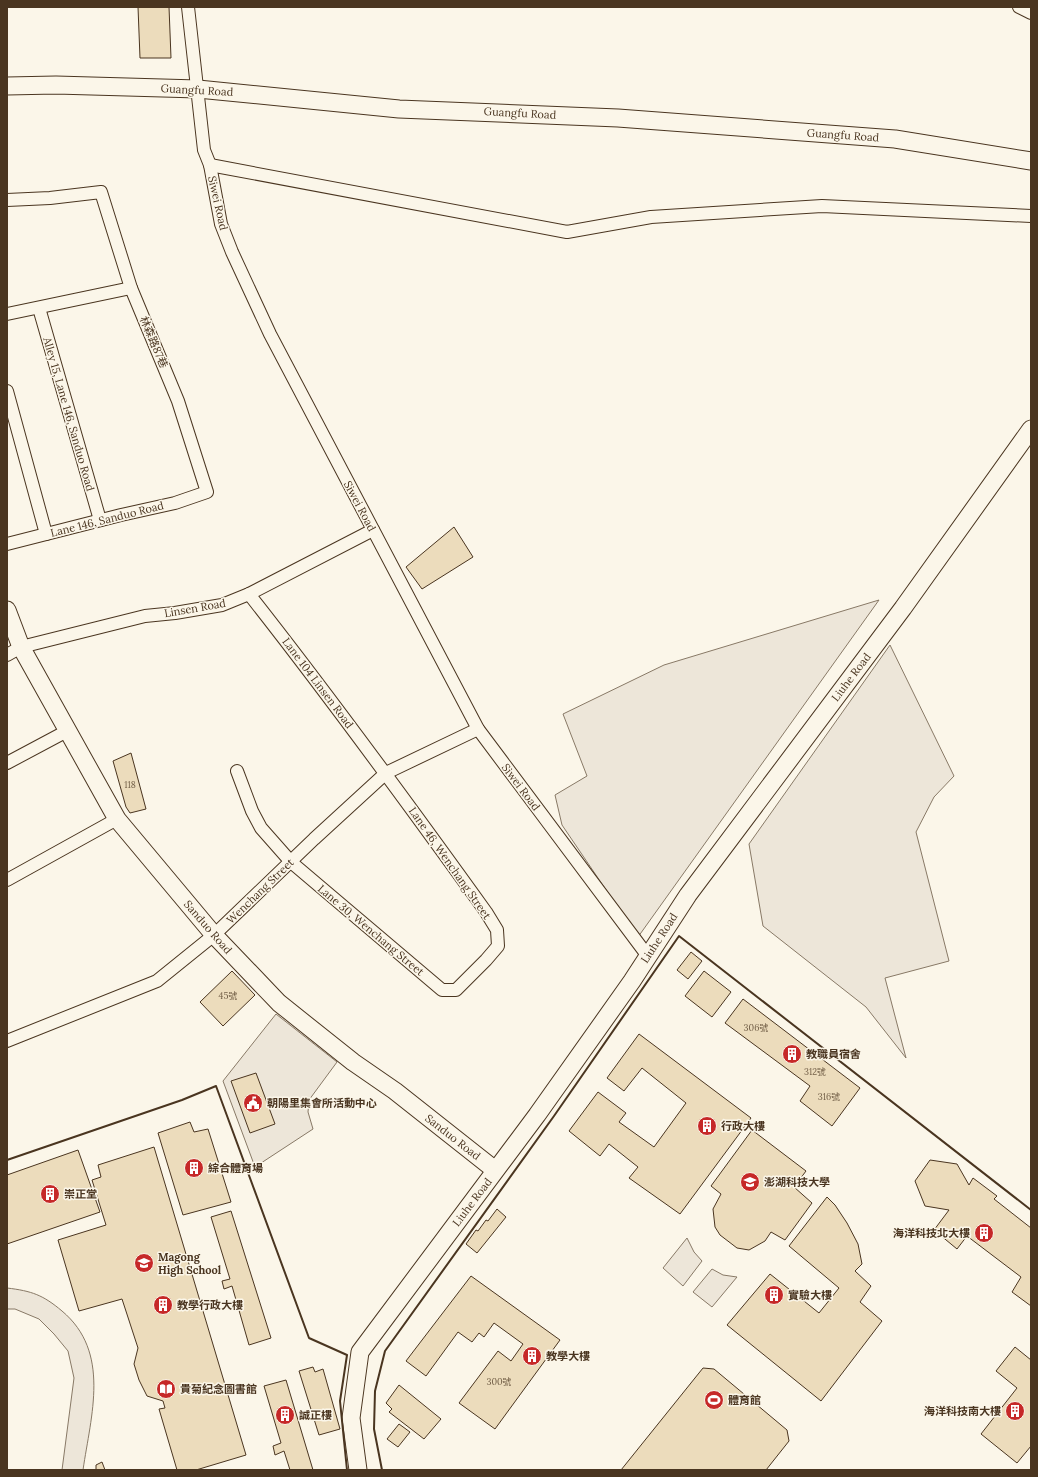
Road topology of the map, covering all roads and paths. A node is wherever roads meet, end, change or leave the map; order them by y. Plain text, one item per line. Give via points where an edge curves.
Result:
1 (188, 7) edge
2 (1019, 7) edge
3 (1031, 13) edge
4 (7, 86) edge
5 (198, 89) junction
6 (1031, 161) edge
7 (210, 165) junction
8 (7, 200) edge
9 (1031, 216) edge
10 (131, 288) junction
11 (39, 308) junction
12 (7, 314) edge
13 (7, 391) edge
14 (1031, 429) edge
15 (207, 492) joint
16 (100, 520) junction
17 (372, 530) junction
18 (46, 534) junction
19 (7, 544) edge
20 (249, 594) junction
21 (7, 610) edge
22 (14, 651) edge
23 (478, 729) junction
24 (67, 731) junction
25 (7, 764) edge
26 (237, 771) dead end
27 (386, 773) junction
28 (117, 819) junction
29 (291, 862) junction
30 (7, 880) edge
31 (214, 936) junction
32 (647, 955) junction
33 (456, 990) joint
34 (7, 1041) edge
35 (495, 1170) junction
36 (358, 1470) edge

1 - 5 street, Siwei Road
2 - 3 street
4 - 5 street, Guangfu Road
5 - 6 street, Guangfu Road via 399,109 618,118 895,139
5 - 7 street, Siwei Road via 204,150
7 - 9 street via 567,232 651,217 822,206
7 - 17 street, Siwei Road via 221,224 232,252 270,334
8 - 10 street, 林森路87巷 via 101,192
10 - 11 street
10 - 15 street, 林森路87巷 via 178,401
11 - 12 street
11 - 16 street, Alley 15, Lane 146, Sanduo Road
13 - 18 street
14 - 32 street, Liuhe Road via 903,608 688,895
15 - 16 street, Lane 146, Sanduo Road via 175,503
16 - 18 street, Lane 146, Sanduo Road
17 - 20 street, Linsen Road
17 - 23 street, Siwei Road
18 - 19 street, Lane 146, Sanduo Road
20 - 22 street, Linsen Road via 222,605 145,616
20 - 27 street, Lane 104 Linsen Road
21 - 22 street, Sanduo Road
22 - 24 street, Sanduo Road
23 - 27 street, Wenchang Street
23 - 32 street, Siwei Road
24 - 25 street
24 - 28 street, Sanduo Road
26 - 29 street, Lane 30, Wenchang Street via 261,828
27 - 29 street, Wenchang Street
27 - 33 street, Lane 46, Wenchang Street via 497,930 498,946
28 - 30 street
28 - 31 street, Sanduo Road
29 - 31 street, Wenchang Street
29 - 33 street, Lane 30, Wenchang Street via 442,990
31 - 34 street, Wenchang Street via 157,981
31 - 35 street, Sanduo Road via 279,1003 352,1062 395,1091
32 - 35 street, Liuhe Road via 632,981
35 - 36 street, Liuhe Road via 360,1352 352,1418

